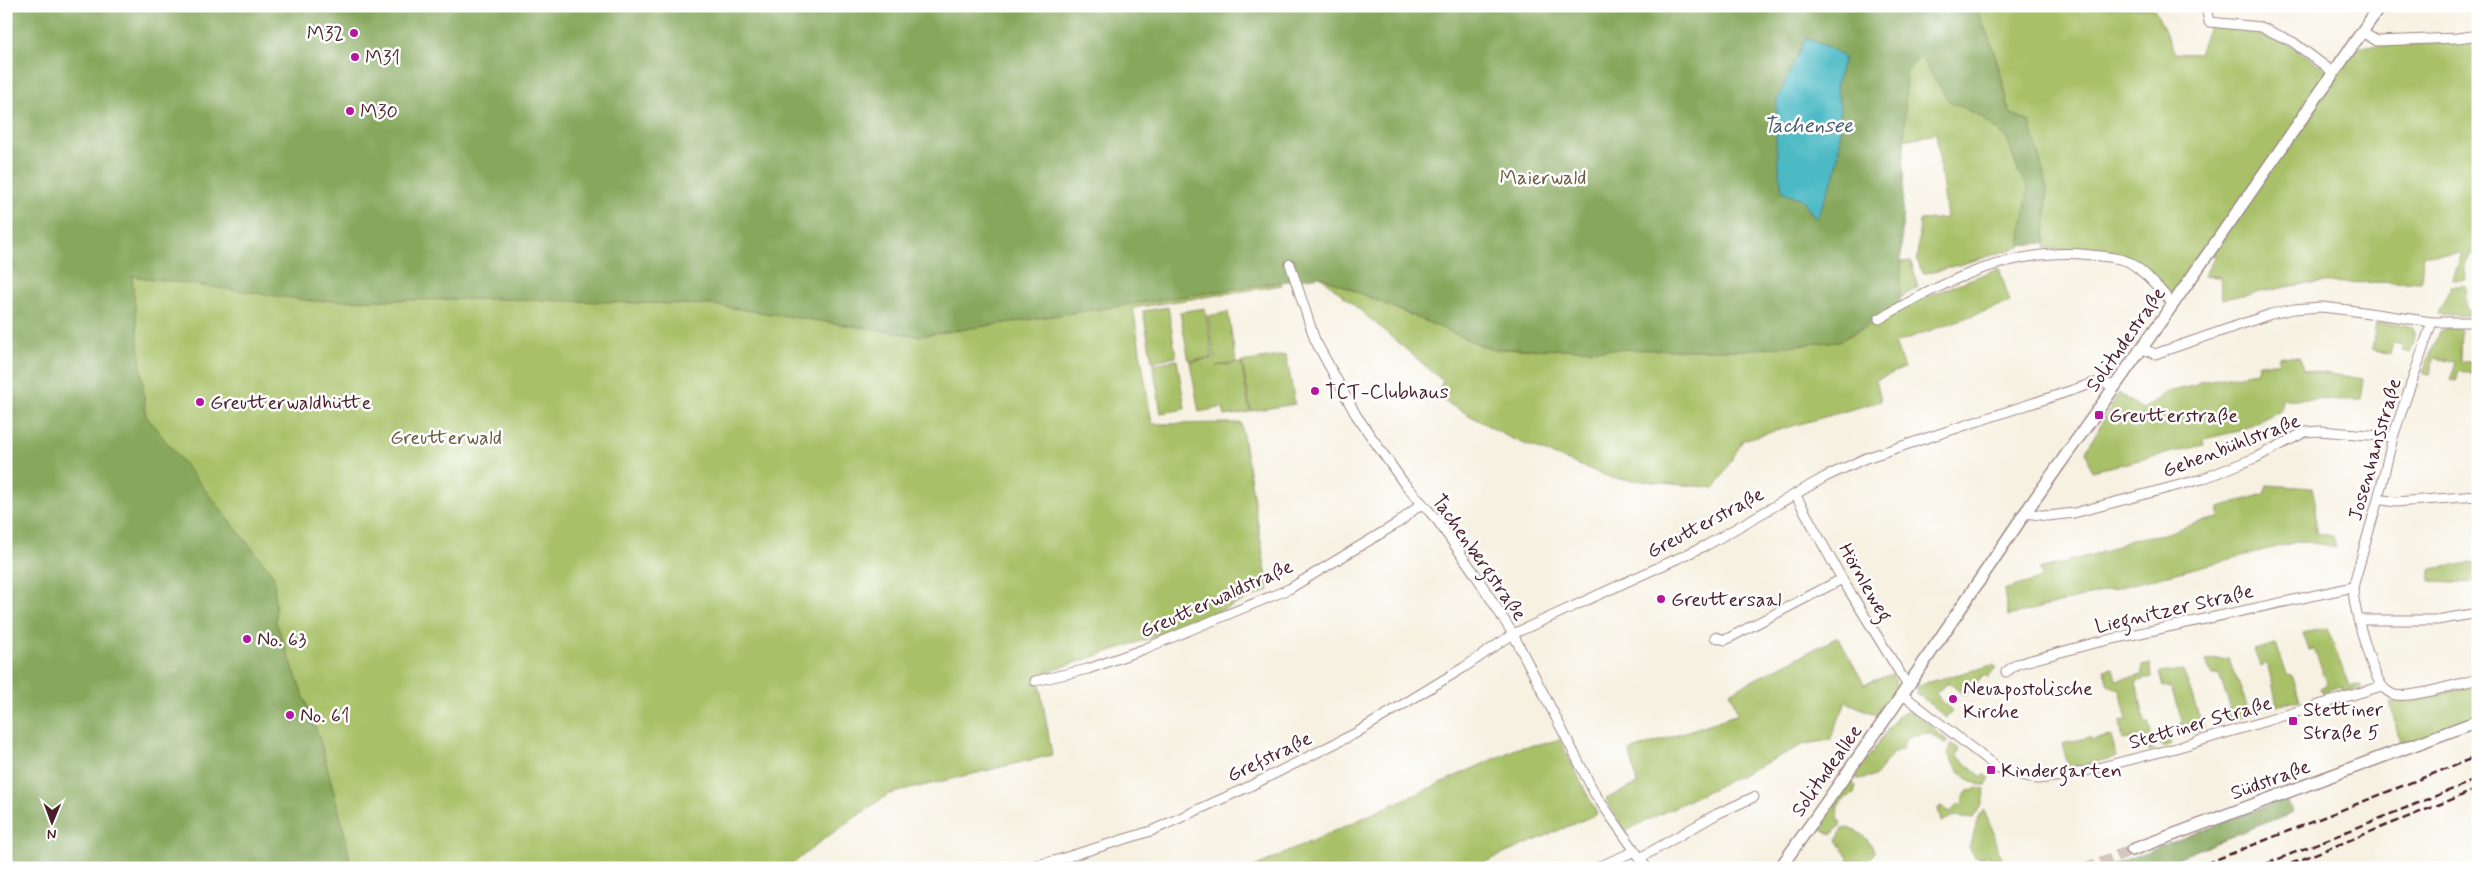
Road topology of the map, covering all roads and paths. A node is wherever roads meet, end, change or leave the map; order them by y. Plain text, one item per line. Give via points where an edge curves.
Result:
1 (2206, 6) edge
2 (2380, 6) edge
3 (2362, 32) junction
4 (2478, 35) edge
5 (2334, 73) junction
6 (1290, 264) dead end
7 (2173, 304) junction
8 (1880, 319) dead end
9 (2432, 322) junction
10 (2478, 322) edge
11 (2141, 348) junction
12 (2114, 386) junction
13 (2393, 437) junction
14 (1795, 494) junction
15 (2478, 496) edge
16 (2378, 499) junction
17 (1422, 503) junction
18 (2025, 513) junction
19 (1842, 579) junction
20 (2353, 587) junction
21 (2478, 613) edge
22 (2358, 620) junction
23 (1513, 634) junction
24 (1715, 638) dead end
25 (2006, 672) dead end
26 (2478, 679) edge
27 (1035, 681) dead end
28 (2382, 686) junction
29 (1905, 690) junction
30 (2478, 721) edge
31 (1754, 797) dead end
32 (2132, 850) tunnel mouth
33 (1637, 854) junction
34 (1022, 868) edge
35 (1596, 868) edge
36 (1647, 868) edge
37 (1780, 868) edge

1 - 5 street via 2209,22 2261,26 2292,42
2 - 3 main road, Solitudestraße
3 - 4 street via 2378,41
3 - 5 main road, Solitudestraße
5 - 7 main road, Solitudestraße
6 - 17 street, Tachenbergstraße via 1316,340 1356,416
7 - 8 street via 2128,262 2068,252 2024,256 1973,272 1922,294
7 - 11 main road, Solitudestraße
9 - 10 street
9 - 11 street via 2348,310 2294,309 2155,354
9 - 13 street, Josenhansstraße
11 - 12 main road, Solitudestraße
12 - 14 street, Greutterstraße via 2094,383 1866,458
12 - 18 main road, Solitudestraße
13 - 16 street, Josenhansstraße
13 - 18 street, Gehenbühlstraße via 2305,432 2255,458 2202,479 2074,513 2048,516
14 - 19 street, Hörnleweg
14 - 23 street, Greutterstraße via 1707,545
15 - 16 street via 2396,502
16 - 20 street, Josenhansstraße
17 - 23 street, Tachenbergstraße via 1470,567
17 - 27 street, Greutterwaldstraße via 1398,523 1289,589 1088,670
18 - 29 main road, Solitudestraße
19 - 24 street via 1725,640
19 - 29 street, Hörnleweg
20 - 22 street
20 - 25 street, Liegnitzer Straße via 2094,643 2017,664
21 - 22 street via 2437,620
22 - 28 street
23 - 33 street, Tachenbergstraße via 1595,794
23 - 34 street, Grefstraße via 1456,673 1356,733 1246,788 1151,831
26 - 28 street via 2406,696 2396,695
28 - 29 street, Stettiner Straße via 2228,734 2070,775 2038,779 1999,769
29 - 37 main road, Solitudeallee
30 - 32 main road, Südstraße
31 - 33 street
33 - 35 street
33 - 36 street, Tachenbergstraße

